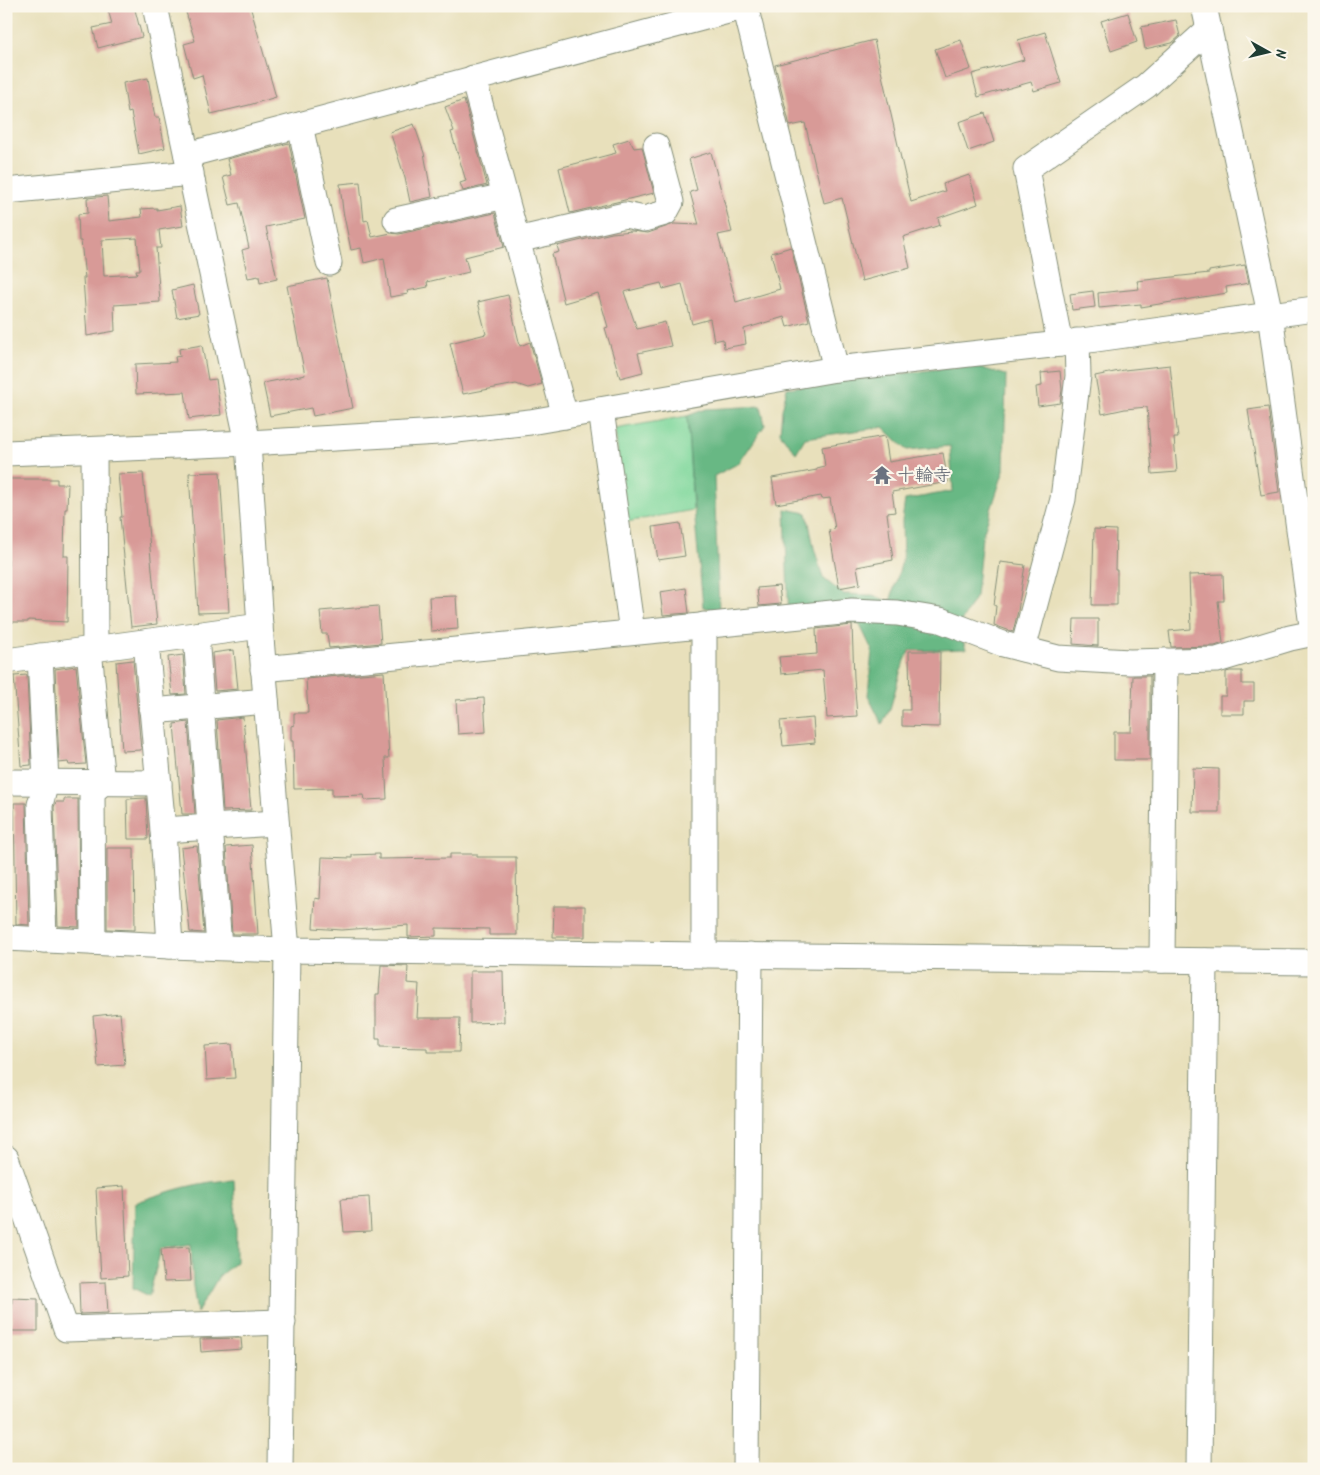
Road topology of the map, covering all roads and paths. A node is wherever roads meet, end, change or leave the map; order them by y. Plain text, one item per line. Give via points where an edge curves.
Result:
1 (155, 6) edge
2 (746, 6) edge
3 (1207, 17) edge
4 (473, 78) junction
5 (300, 124) junction
6 (656, 146) dead end
7 (189, 164) junction
8 (6, 191) edge
9 (505, 196) junction
10 (396, 220) dead end
11 (517, 240) junction
12 (329, 263) dead end
13 (1314, 310) edge
14 (1270, 314) junction
15 (1069, 342) junction
16 (836, 369) junction
17 (601, 410) junction
18 (566, 416) junction
19 (248, 443) junction
20 (94, 450) junction
21 (6, 453) edge
22 (1304, 500) edge
23 (704, 625) junction
24 (260, 626) junction
25 (632, 632) junction
26 (1313, 633) edge
27 (196, 635) junction
28 (146, 642) junction
29 (92, 649) junction
30 (1023, 649) junction
31 (40, 656) junction
32 (6, 660) edge
33 (1166, 662) junction
34 (263, 669) junction
35 (266, 701) junction
36 (202, 707) junction
37 (152, 711) junction
38 (6, 782) edge
39 (46, 782) junction
40 (102, 782) junction
41 (159, 783) junction
42 (276, 823) junction
43 (210, 827) junction
44 (163, 830) junction
45 (6, 938) edge
46 (44, 940) junction
47 (93, 942) junction
48 (170, 946) junction
49 (219, 948) junction
50 (287, 950) junction
51 (704, 955) junction
52 (750, 955) junction
53 (1162, 960) junction
54 (1204, 961) junction
55 (1314, 962) edge
56 (6, 1158) edge
57 (282, 1322) junction
58 (280, 1469) edge
59 (746, 1469) edge
60 (1199, 1469) edge

1 - 7 street
2 - 4 street
2 - 16 street
3 - 14 street
3 - 15 street via 1146,86 1026,169
4 - 5 street
4 - 9 street
5 - 7 street
5 - 12 street
6 - 11 street via 671,202 664,213 644,219 625,215
7 - 8 street
7 - 19 street
9 - 10 street
9 - 11 street
11 - 18 street
13 - 14 street
14 - 15 street
14 - 22 street
15 - 16 street
15 - 30 street via 1078,376 1063,498
16 - 17 street
17 - 18 street
17 - 25 street
18 - 19 street via 439,432
19 - 20 street
19 - 24 street
20 - 21 street
20 - 29 street
22 - 26 street
23 - 25 street
23 - 30 street via 852,611 897,613 940,620
23 - 51 street
24 - 27 street
24 - 34 street
25 - 34 street
26 - 33 street via 1217,660
27 - 28 street
27 - 36 street
28 - 29 street
28 - 37 street
29 - 31 street
29 - 40 street
30 - 33 street via 1058,658
31 - 32 street
31 - 39 street
33 - 53 street
34 - 35 street
35 - 36 street
35 - 42 street
36 - 37 street
36 - 43 street
37 - 41 street
38 - 39 street
39 - 40 street
39 - 46 street via 40,805
40 - 41 street
40 - 47 street via 92,792
41 - 44 street
42 - 43 street
42 - 50 street
43 - 44 street
43 - 49 street
44 - 48 street
45 - 46 street
46 - 47 street
47 - 48 street
48 - 49 street
49 - 50 street
50 - 51 street
50 - 57 street
51 - 52 street
52 - 53 street
52 - 59 street
53 - 54 street
54 - 55 street
54 - 60 street
56 - 57 street via 66,1328
57 - 58 street

